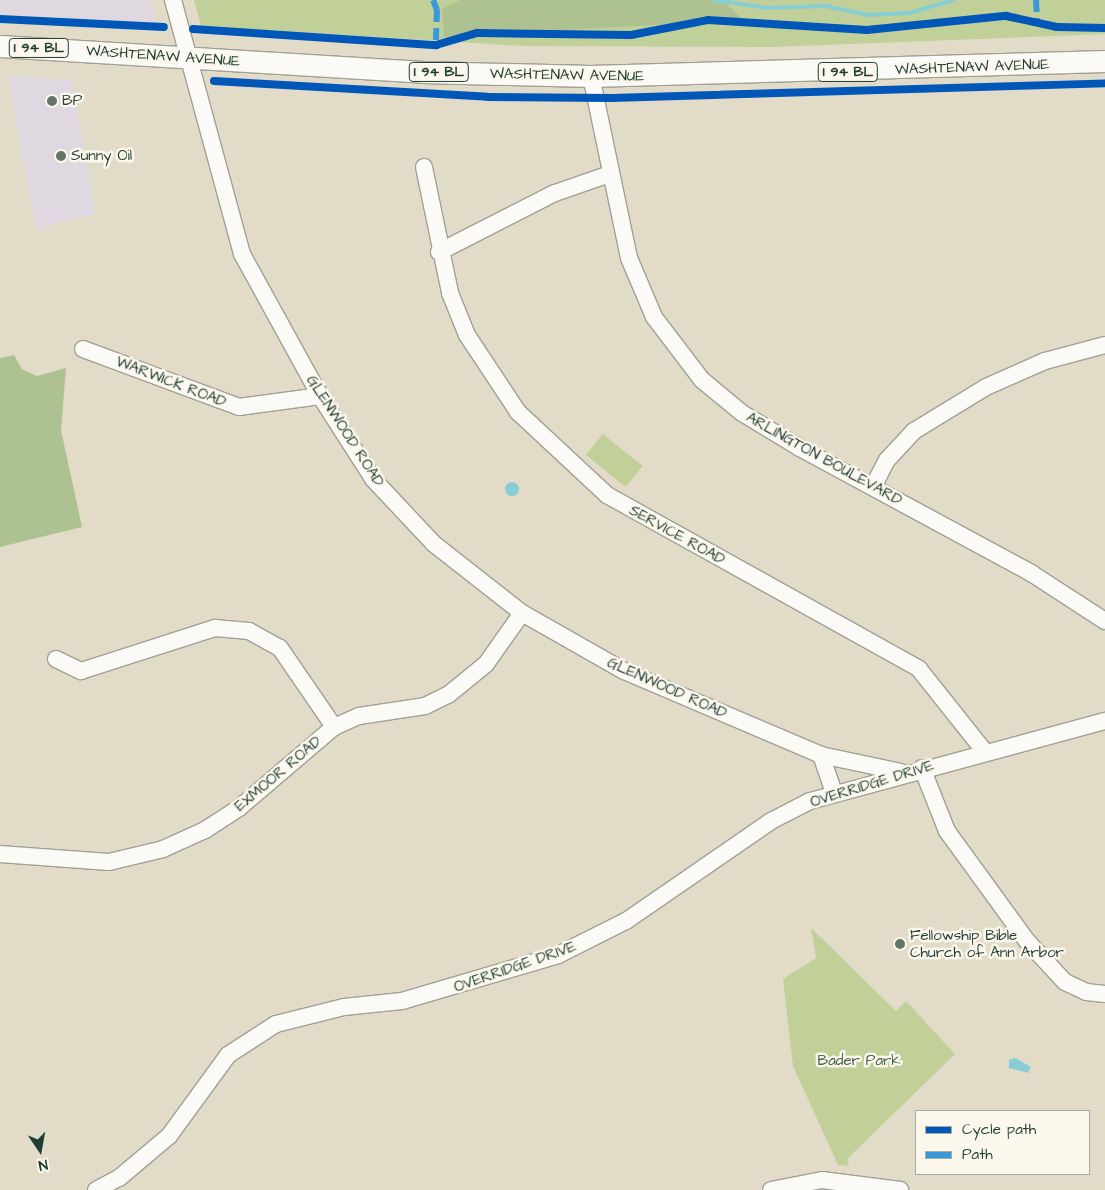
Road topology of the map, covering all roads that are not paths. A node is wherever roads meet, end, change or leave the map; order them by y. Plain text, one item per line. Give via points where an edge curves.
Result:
1 (173, 0) edge
2 (0, 46) edge
3 (187, 58) junction
4 (1105, 61) edge
5 (591, 76) junction
6 (424, 167) dead end
7 (610, 174) junction
8 (439, 252) junction
9 (1105, 345) edge
10 (83, 349) dead end
11 (320, 396) junction
12 (872, 487) junction
13 (522, 613) junction
14 (1105, 621) edge
15 (56, 659) dead end
16 (1105, 721) edge
17 (334, 727) junction
18 (985, 752) junction
19 (821, 756) junction
20 (922, 768) junction
21 (903, 772) junction
22 (834, 792) junction
23 (0, 854) edge
24 (1105, 994) edge
25 (96, 1190) edge
26 (771, 1190) edge
27 (900, 1190) edge

1 - 3 street, GLENWOOD ROAD
2 - 3 main road, WASHTENAW AVENUE / I 94 BL
3 - 5 main road, WASHTENAW AVENUE / I 94 BL
3 - 11 street, GLENWOOD ROAD via 242,254
4 - 5 main road, WASHTENAW AVENUE / I 94 BL
5 - 7 street, ARLINGTON BOULEVARD
6 - 8 street, SERVICE ROAD
7 - 8 street via 555,193
7 - 12 street, ARLINGTON BOULEVARD via 639,286 654,317 699,377 742,413
8 - 18 street, SERVICE ROAD via 467,335 518,412 561,456 607,495 678,538 886,647 919,669
9 - 12 street via 1045,361 978,392 914,431 887,460
10 - 11 street, WARWICK ROAD via 239,407 298,403
11 - 13 street, GLENWOOD ROAD via 374,479 434,544
12 - 14 street, ARLINGTON BOULEVARD via 1031,573
13 - 17 street, EXMOOR ROAD via 486,664 448,694 425,706 359,716
13 - 19 street, GLENWOOD ROAD via 624,671
15 - 17 street via 81,671 125,660 201,632 249,631 280,648
16 - 18 street, OVERRIDGE DRIVE
17 - 23 street, EXMOOR ROAD via 240,808 205,830 163,849 108,862
18 - 20 street, OVERRIDGE DRIVE
19 - 21 street, GLENWOOD ROAD
19 - 22 street
20 - 21 street, OVERRIDGE DRIVE
20 - 24 street via 947,831 1027,941 1065,982 1086,992
21 - 22 street, OVERRIDGE DRIVE
22 - 25 street, OVERRIDGE DRIVE via 771,821 626,921 575,948 455,988 276,1024 228,1055 169,1136 119,1178
26 - 27 street via 822,1180

